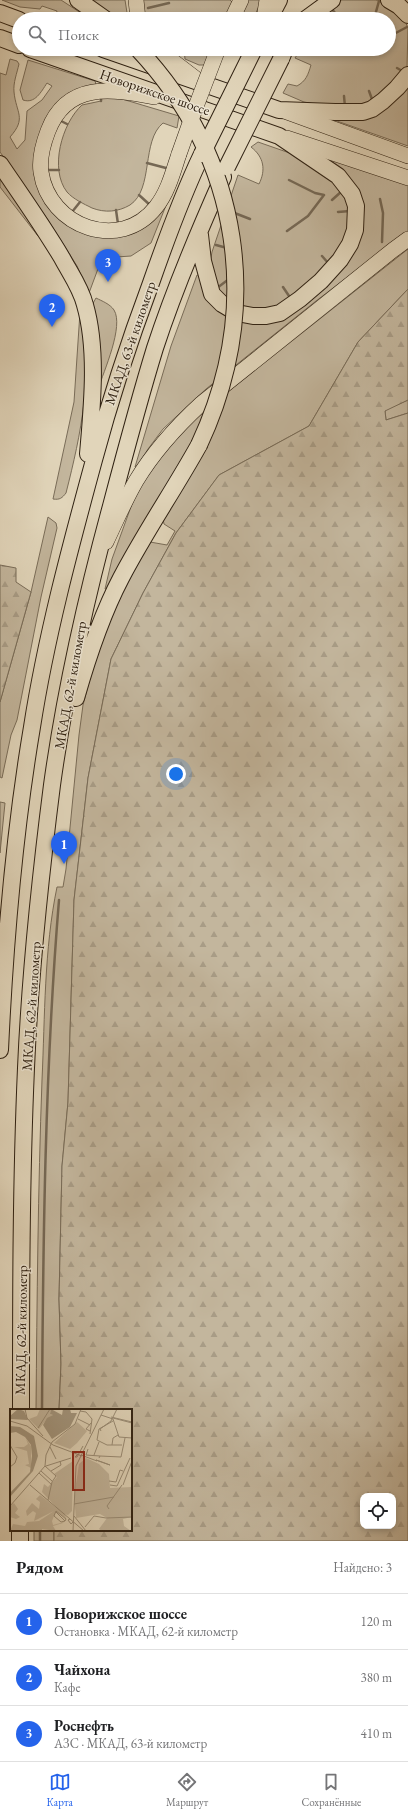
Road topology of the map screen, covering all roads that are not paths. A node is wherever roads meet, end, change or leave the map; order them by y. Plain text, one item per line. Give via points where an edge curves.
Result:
1 (78, 0) edge
2 (136, 0) edge
3 (241, 0) edge
4 (267, 0) edge
5 (279, 0) edge
6 (310, 0) edge
7 (332, 0) edge
8 (389, 0) edge
9 (95, 12) edge
10 (137, 12) edge
11 (235, 12) edge
12 (265, 12) edge
13 (273, 12) edge
14 (304, 12) edge
15 (316, 12) edge
16 (0, 13) edge
17 (408, 15) edge
18 (12, 17) edge
19 (0, 38) edge
20 (12, 42) edge
21 (50, 56) edge
22 (123, 56) edge
23 (144, 56) edge
24 (166, 56) edge
25 (215, 56) edge
26 (251, 56) edge
27 (282, 56) edge
28 (408, 75) edge
29 (204, 84) junction
30 (193, 105) junction
31 (279, 110) junction
32 (278, 136) junction
33 (408, 156) edge
34 (0, 164) edge
35 (408, 178) edge
36 (200, 229) junction
37 (408, 239) edge
38 (85, 492) junction
39 (94, 566) junction
40 (85, 606) joint
41 (46, 651) joint
42 (52, 784) junction
43 (0, 1050) edge
44 (20, 1409) edge

1 - 9 highway
2 - 10 main road
3 - 11 main road
4 - 12 main road
5 - 13 highway
6 - 14 highway
7 - 15 highway
8 - 17 highway
16 - 18 highway
19 - 20 highway
21 - 30 highway, Новорижское шоссе
22 - 29 highway, Новорижское шоссе
23 - 42 highway, bridge via 183,105 210,159 221,191 232,237 236,296 232,336 224,378 199,445 132,558 102,618 88,654
24 - 29 main road
25 - 30 main road, bridge via 170,182 155,208 134,224 106,231 77,224 66,216 48,195 40,171 44,143 55,116 73,98 99,91 116,90
26 - 38 highway, МКАД, 63-й километр, bridge via 183,196 126,353
27 - 36 highway, МКАД, 63-й километр, bridge via 227,167
28 - 31 highway, Новорижское шоссе via 383,101 363,112
29 - 31 highway, Новорижское шоссе
30 - 32 highway, Новорижское шоссе
31 - 33 main road
32 - 35 main road
32 - 36 highway, Новорижское шоссе via 338,176 352,194 356,206 355,230 340,260 300,300 280,313 253,316 237,313 212,294 202,261
34 - 38 highway via 44,228 72,275 85,303 90,327 92,364
36 - 39 highway, МКАД, 63-й километр via 154,352
37 - 39 main road via 182,421 136,481
38 - 41 highway, МКАД, 63-й километр
39 - 40 highway, МКАД, 63-й километр
40 - 42 highway, МКАД, 62-й километр
41 - 43 highway, МКАД, 62-й километр via 20,804 4,956
42 - 44 highway, МКАД, 62-й километр via 34,957 26,1068

